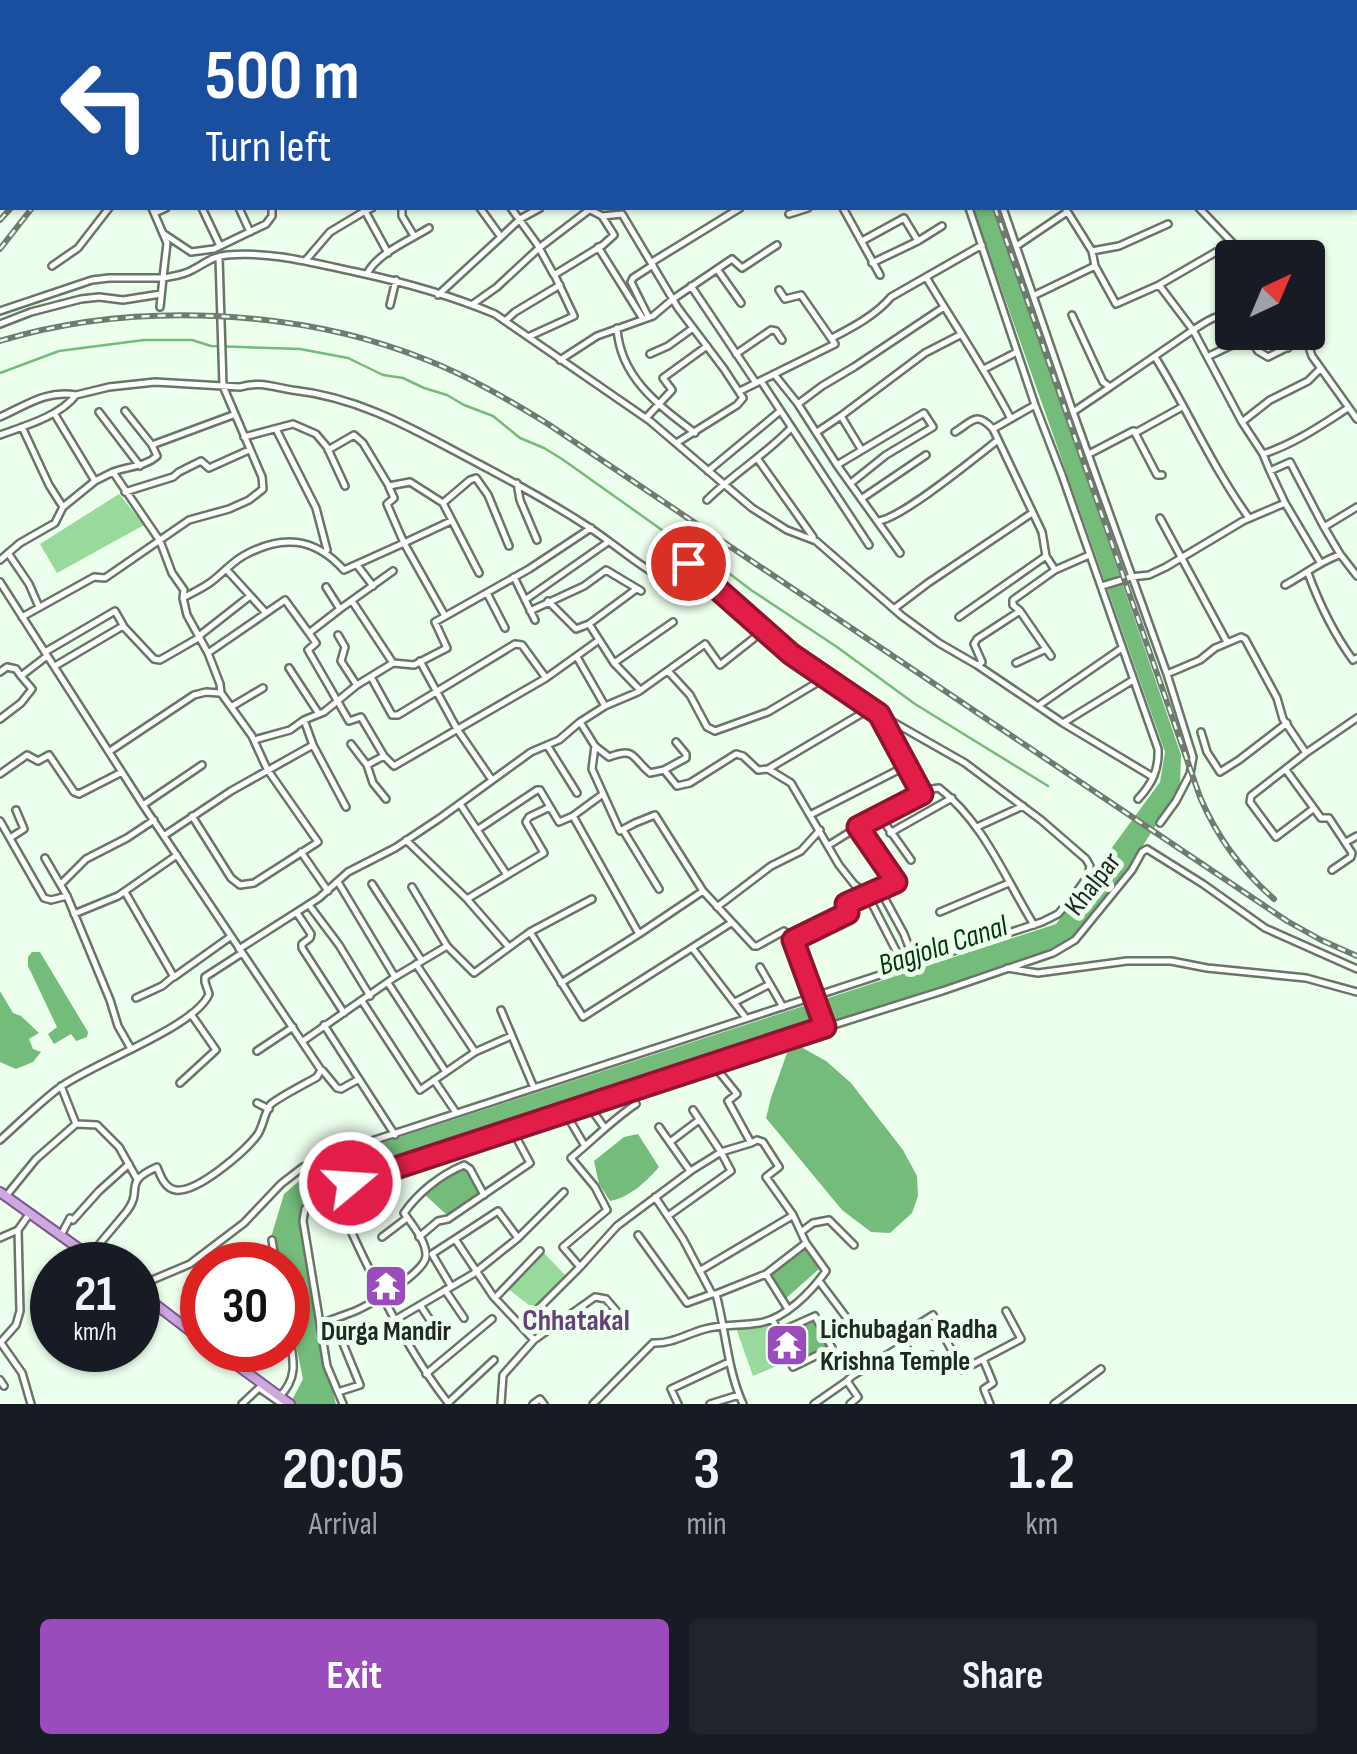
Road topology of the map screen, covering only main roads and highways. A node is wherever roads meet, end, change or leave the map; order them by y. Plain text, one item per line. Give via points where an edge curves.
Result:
1 (3, 1194) edge
2 (71, 1242) edge
3 (160, 1307) edge
4 (180, 1322) edge
5 (243, 1372) edge
6 (283, 1401) edge

1 - 2 main road
3 - 4 main road
5 - 6 main road

